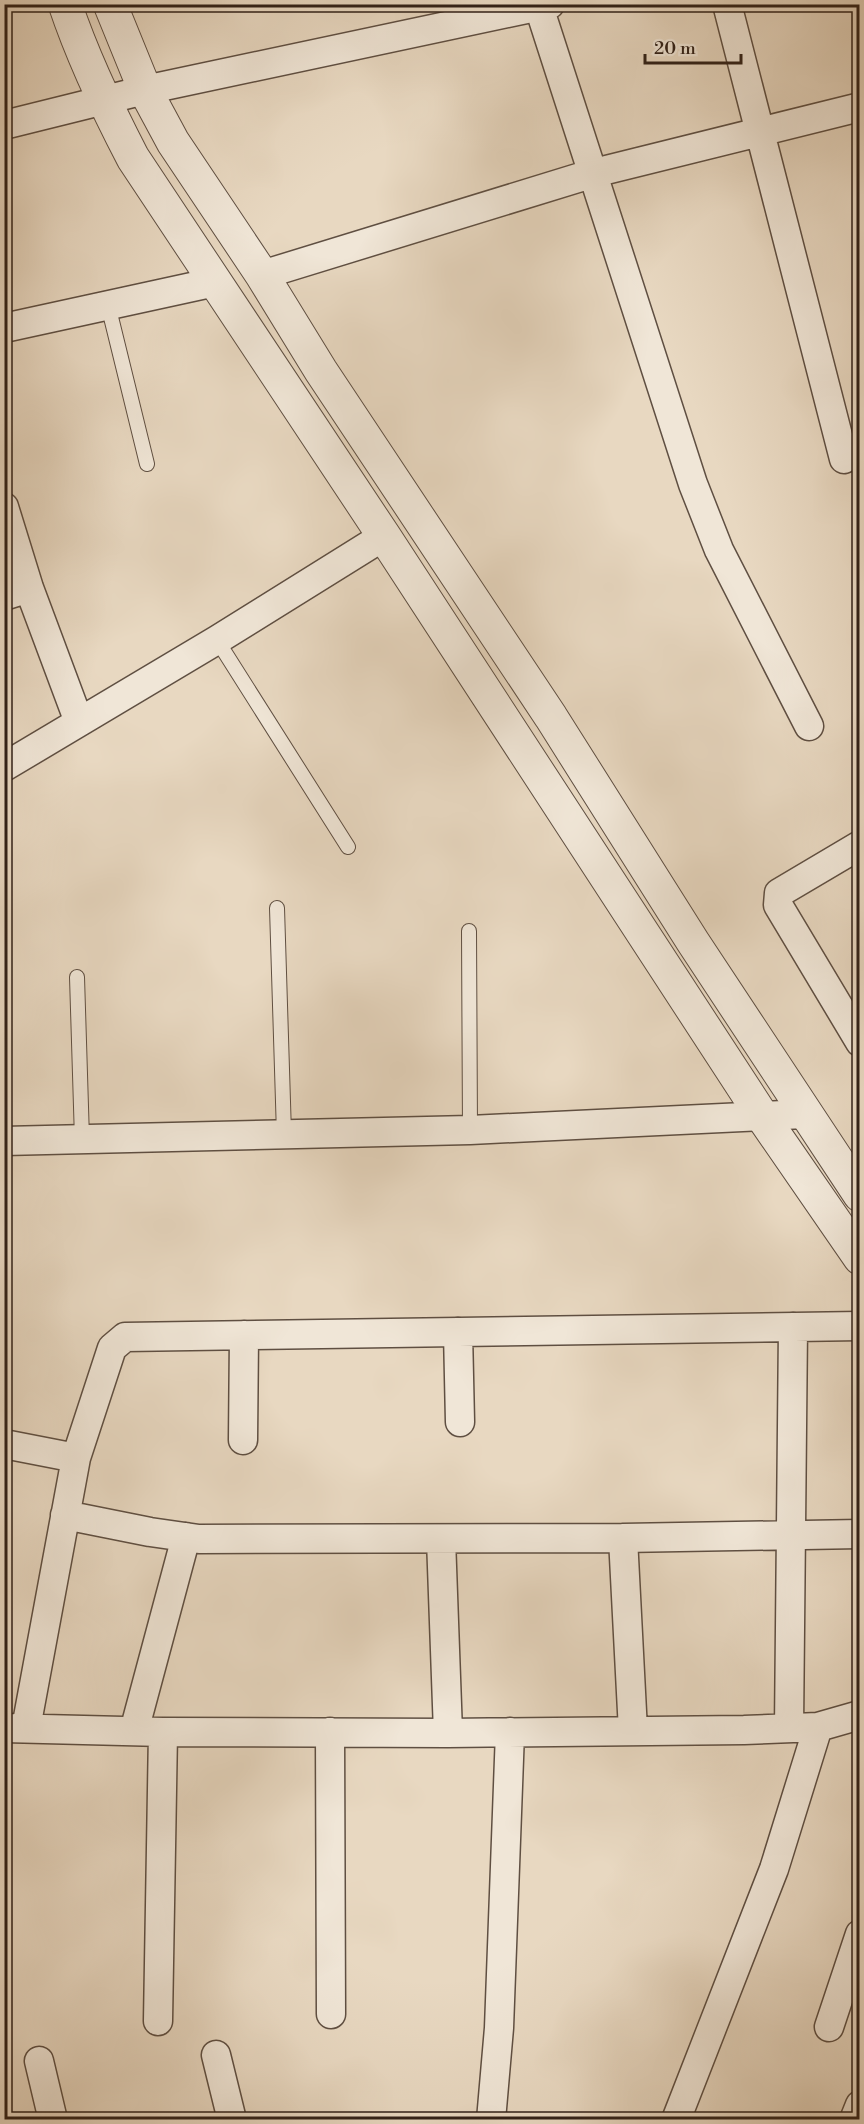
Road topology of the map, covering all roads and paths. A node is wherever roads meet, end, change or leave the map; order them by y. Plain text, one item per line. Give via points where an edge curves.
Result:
1 (65, 4) edge
2 (110, 4) edge
3 (727, 4) edge
4 (544, 6) edge
5 (145, 90) junction
6 (103, 100) junction
7 (860, 107) edge
8 (4, 125) edge
9 (758, 131) junction
10 (594, 172) junction
11 (262, 275) junction
12 (214, 282) junction
13 (108, 305) junction
14 (4, 328) edge
15 (844, 459) dead end
16 (147, 464) dead end
17 (4, 507) edge
18 (384, 536) junction
19 (17, 592) edge
20 (217, 640) junction
21 (79, 722) junction
22 (809, 726) dead end
23 (4, 767) edge
24 (860, 845) edge
25 (348, 848) dead end
26 (277, 908) dead end
27 (469, 931) dead end
28 (77, 977) dead end
29 (860, 1042) edge
30 (805, 1114) junction
31 (762, 1116) junction
32 (470, 1130) junction
33 (284, 1134) junction
34 (82, 1139) junction
35 (4, 1141) edge
36 (860, 1195) edge
37 (860, 1258) edge
38 (860, 1326) edge
39 (793, 1327) junction
40 (458, 1332) junction
41 (244, 1335) junction
42 (460, 1422) dead end
43 (243, 1440) dead end
44 (4, 1444) edge
45 (76, 1458) junction
46 (65, 1515) junction
47 (860, 1534) edge
48 (791, 1535) junction
49 (186, 1537) junction
50 (622, 1538) junction
51 (441, 1539) junction
52 (860, 1715) edge
53 (818, 1727) junction
54 (15, 1728) edge
55 (789, 1728) junction
56 (134, 1731) junction
57 (633, 1731) junction
58 (163, 1732) junction
59 (330, 1732) junction
60 (510, 1732) junction
61 (447, 1733) junction
62 (860, 1934) edge
63 (331, 2014) dead end
64 (158, 2021) dead end
65 (829, 2027) dead end
66 (216, 2055) dead end
67 (39, 2061) dead end
68 (860, 2105) edge
69 (53, 2120) edge
70 (232, 2120) edge
71 (490, 2120) edge
72 (676, 2120) edge
73 (854, 2120) edge

1 - 6 street
2 - 5 street
3 - 9 street
4 - 5 street
4 - 10 street
5 - 6 street
5 - 11 street via 173,142
6 - 8 street
6 - 12 street via 133,158
7 - 9 street
9 - 10 street
9 - 15 street
10 - 11 street
10 - 22 street via 714,539
11 - 30 street
12 - 13 street
12 - 18 street
13 - 14 street
13 - 16 lane
17 - 19 street
18 - 20 street
18 - 31 street
19 - 21 street
20 - 21 street
20 - 25 lane
21 - 23 street
24 - 29 street via 780,892 778,904
26 - 33 lane
27 - 32 lane
28 - 34 lane
30 - 31 street
30 - 36 street
31 - 32 street
31 - 37 street
32 - 33 street
33 - 34 street
34 - 35 street
38 - 39 street
39 - 40 street
39 - 48 street
40 - 41 street
40 - 42 street
41 - 43 street
41 - 45 street via 125,1337 112,1348
44 - 45 street
45 - 46 street
46 - 49 street
46 - 54 street
47 - 48 street
48 - 50 street
48 - 55 street
49 - 51 street
49 - 56 street
50 - 51 street
50 - 57 street
51 - 61 street
52 - 53 street
53 - 55 street
53 - 72 street via 774,1869
54 - 56 street
55 - 57 street
56 - 58 street
57 - 60 street
58 - 59 street
58 - 64 street
59 - 61 street
59 - 63 street
60 - 61 street
60 - 71 street via 499,2028
62 - 65 street
66 - 70 street
67 - 69 street
68 - 73 street

